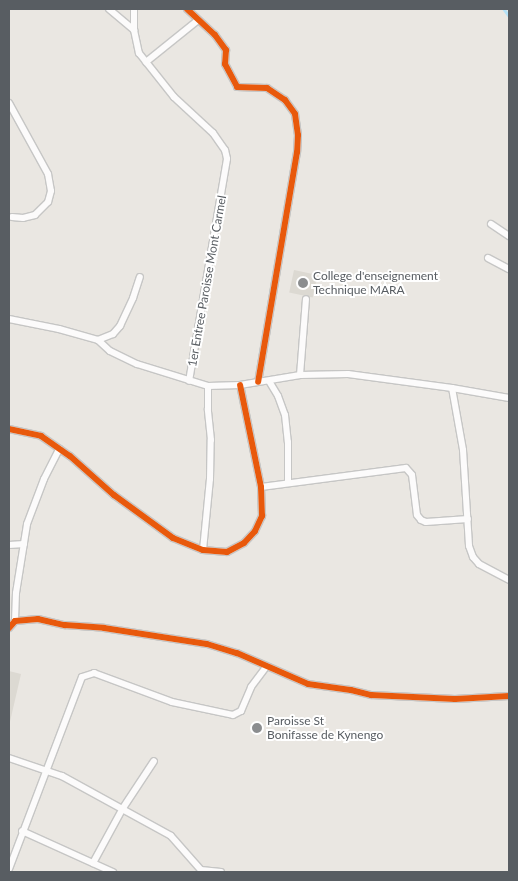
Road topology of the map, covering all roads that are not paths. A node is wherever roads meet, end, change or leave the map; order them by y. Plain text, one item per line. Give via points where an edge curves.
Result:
1 (110, 9) edge
2 (134, 9) edge
3 (187, 9) edge
4 (198, 20) junction
5 (134, 30) junction
6 (146, 62) junction
7 (9, 103) edge
8 (12, 217) dead end
9 (490, 224) dead end
10 (509, 236) edge
11 (488, 258) dead end
12 (509, 269) edge
13 (140, 277) dead end
14 (306, 299) dead end
15 (9, 319) edge
16 (98, 340) junction
17 (300, 375) junction
18 (190, 381) junction
19 (269, 381) junction
20 (258, 382) junction
21 (240, 385) junction
22 (208, 386) junction
23 (452, 388) junction
24 (509, 398) edge
25 (9, 429) edge
26 (59, 449) junction
27 (288, 482) junction
28 (261, 487) junction
29 (468, 519) junction
30 (9, 544) edge
31 (24, 544) junction
32 (203, 550) junction
33 (509, 580) edge
34 (15, 621) junction
35 (9, 628) edge
36 (266, 667) junction
37 (509, 696) edge
38 (9, 758) edge
39 (154, 761) dead end
40 (48, 770) junction
41 (123, 808) junction
42 (22, 831) junction
43 (93, 863) junction
44 (9, 869) edge
45 (201, 871) edge
46 (113, 872) edge
47 (221, 872) edge

1 - 5 street
2 - 5 street, 1er Entree Paroisse Mont Carmel
3 - 4 street
4 - 6 street
4 - 20 street via 226,50 225,64 234,84 243,88 267,88 285,100 295,114 298,135 292,189
5 - 6 street, 1er Entree Paroisse Mont Carmel via 139,53
6 - 18 street, 1er Entree Paroisse Mont Carmel via 174,97 221,143 226,159
7 - 8 street via 48,174 51,191 48,202 35,215
9 - 10 street
11 - 12 street
13 - 16 street via 120,326 113,334
14 - 17 street
15 - 16 street
16 - 18 street via 122,357
17 - 19 street
17 - 23 street via 348,374
18 - 22 street
19 - 20 street
19 - 27 street via 285,415
20 - 21 street
21 - 22 street
21 - 28 street
22 - 32 street via 210,460
23 - 24 street
23 - 29 street via 463,450
25 - 26 street via 41,436
26 - 31 street via 35,500
26 - 32 street via 173,538
27 - 28 street
27 - 29 street via 406,468 412,474 417,515 421,520
28 - 32 street via 262,516 256,531 244,544 227,552
29 - 33 street via 469,546 473,556 480,564
30 - 31 street
31 - 34 street
34 - 35 street
34 - 36 street via 47,620 75,627 104,628 207,644 237,653
36 - 37 street via 308,684 371,696 455,699
36 - 40 street via 251,687 241,711 233,715 172,702 94,673 84,675 79,680
38 - 40 street
39 - 41 street
40 - 41 street
40 - 42 street
41 - 43 street
41 - 45 street via 172,836
42 - 43 street
42 - 44 street
43 - 46 street
45 - 47 street

